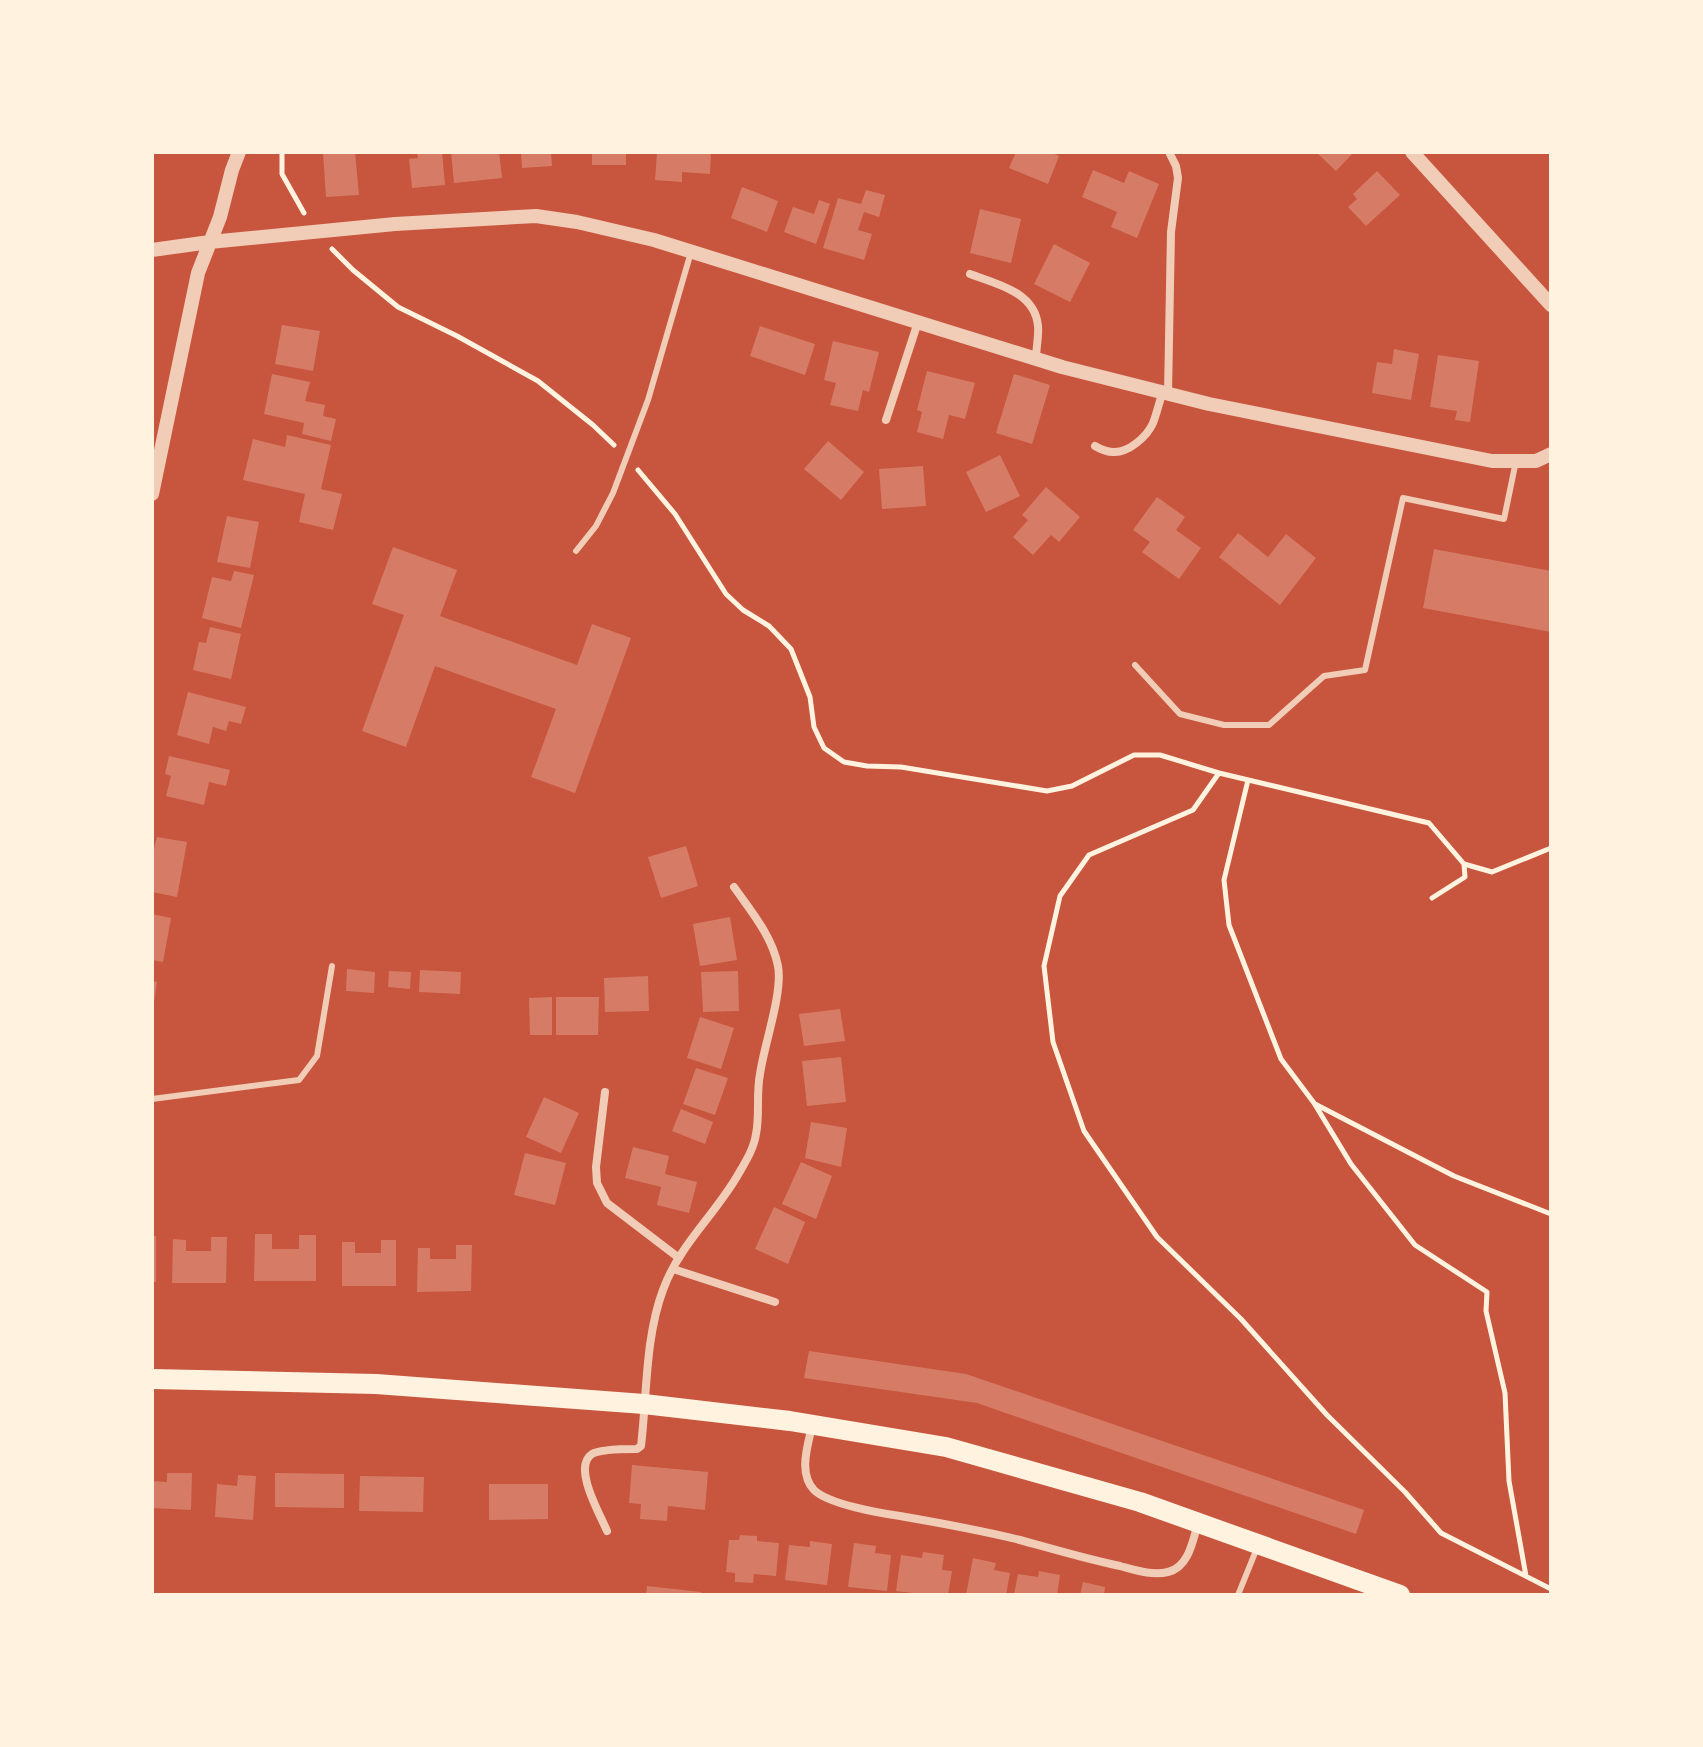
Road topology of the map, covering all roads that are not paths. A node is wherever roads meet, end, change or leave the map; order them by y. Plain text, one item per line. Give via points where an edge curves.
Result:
1 (239, 152) edge
2 (1169, 152) edge
3 (1412, 152) edge
4 (210, 242) junction
5 (152, 250) edge
6 (691, 252) junction
7 (970, 274) dead end
8 (1551, 305) edge
9 (918, 322) junction
10 (1036, 359) junction
11 (1165, 393) junction
12 (886, 420) dead end
13 (1095, 446) dead end
14 (1551, 454) edge
15 (1516, 461) junction
16 (152, 494) edge
17 (576, 551) dead end
18 (1135, 665) dead end
19 (734, 887) dead end
20 (332, 966) dead end
21 (605, 1092) dead end
22 (152, 1099) edge
23 (679, 1258) junction
24 (673, 1269) junction
25 (775, 1302) dead end
26 (152, 1379) edge
27 (644, 1404) junction
28 (813, 1425) junction
29 (1198, 1523) junction
30 (607, 1531) dead end
31 (1259, 1545) junction
32 (1238, 1595) edge
33 (1400, 1595) edge

1 - 4 street
2 - 11 street via 1178,178
3 - 8 street
4 - 5 street
4 - 6 street via 536,216
4 - 16 street via 198,273
6 - 9 street
6 - 17 lane via 627,457 602,515
7 - 10 street via 1014,291 1033,306
9 - 10 street
9 - 12 street
10 - 11 street
11 - 13 street via 1143,437 1116,452
11 - 15 street via 1492,461
14 - 15 street
15 - 18 lane via 1504,519 1403,498 1365,670 1324,676 1269,725 1224,725 1180,714
19 - 23 street via 768,939 779,972 759,1077 756,1136 727,1194
20 - 22 lane via 317,1056 299,1080
21 - 23 street via 595,1175 599,1190 613,1209
23 - 24 street
24 - 25 street
24 - 27 street via 657,1310
26 - 27 main road via 376,1384
27 - 28 main road
27 - 30 street via 641,1446 595,1452 584,1467
28 - 29 main road via 946,1447
28 - 29 street via 806,1474 812,1488 829,1500 1157,1573 1174,1569 1188,1556
29 - 31 main road
31 - 32 lane
31 - 33 main road

